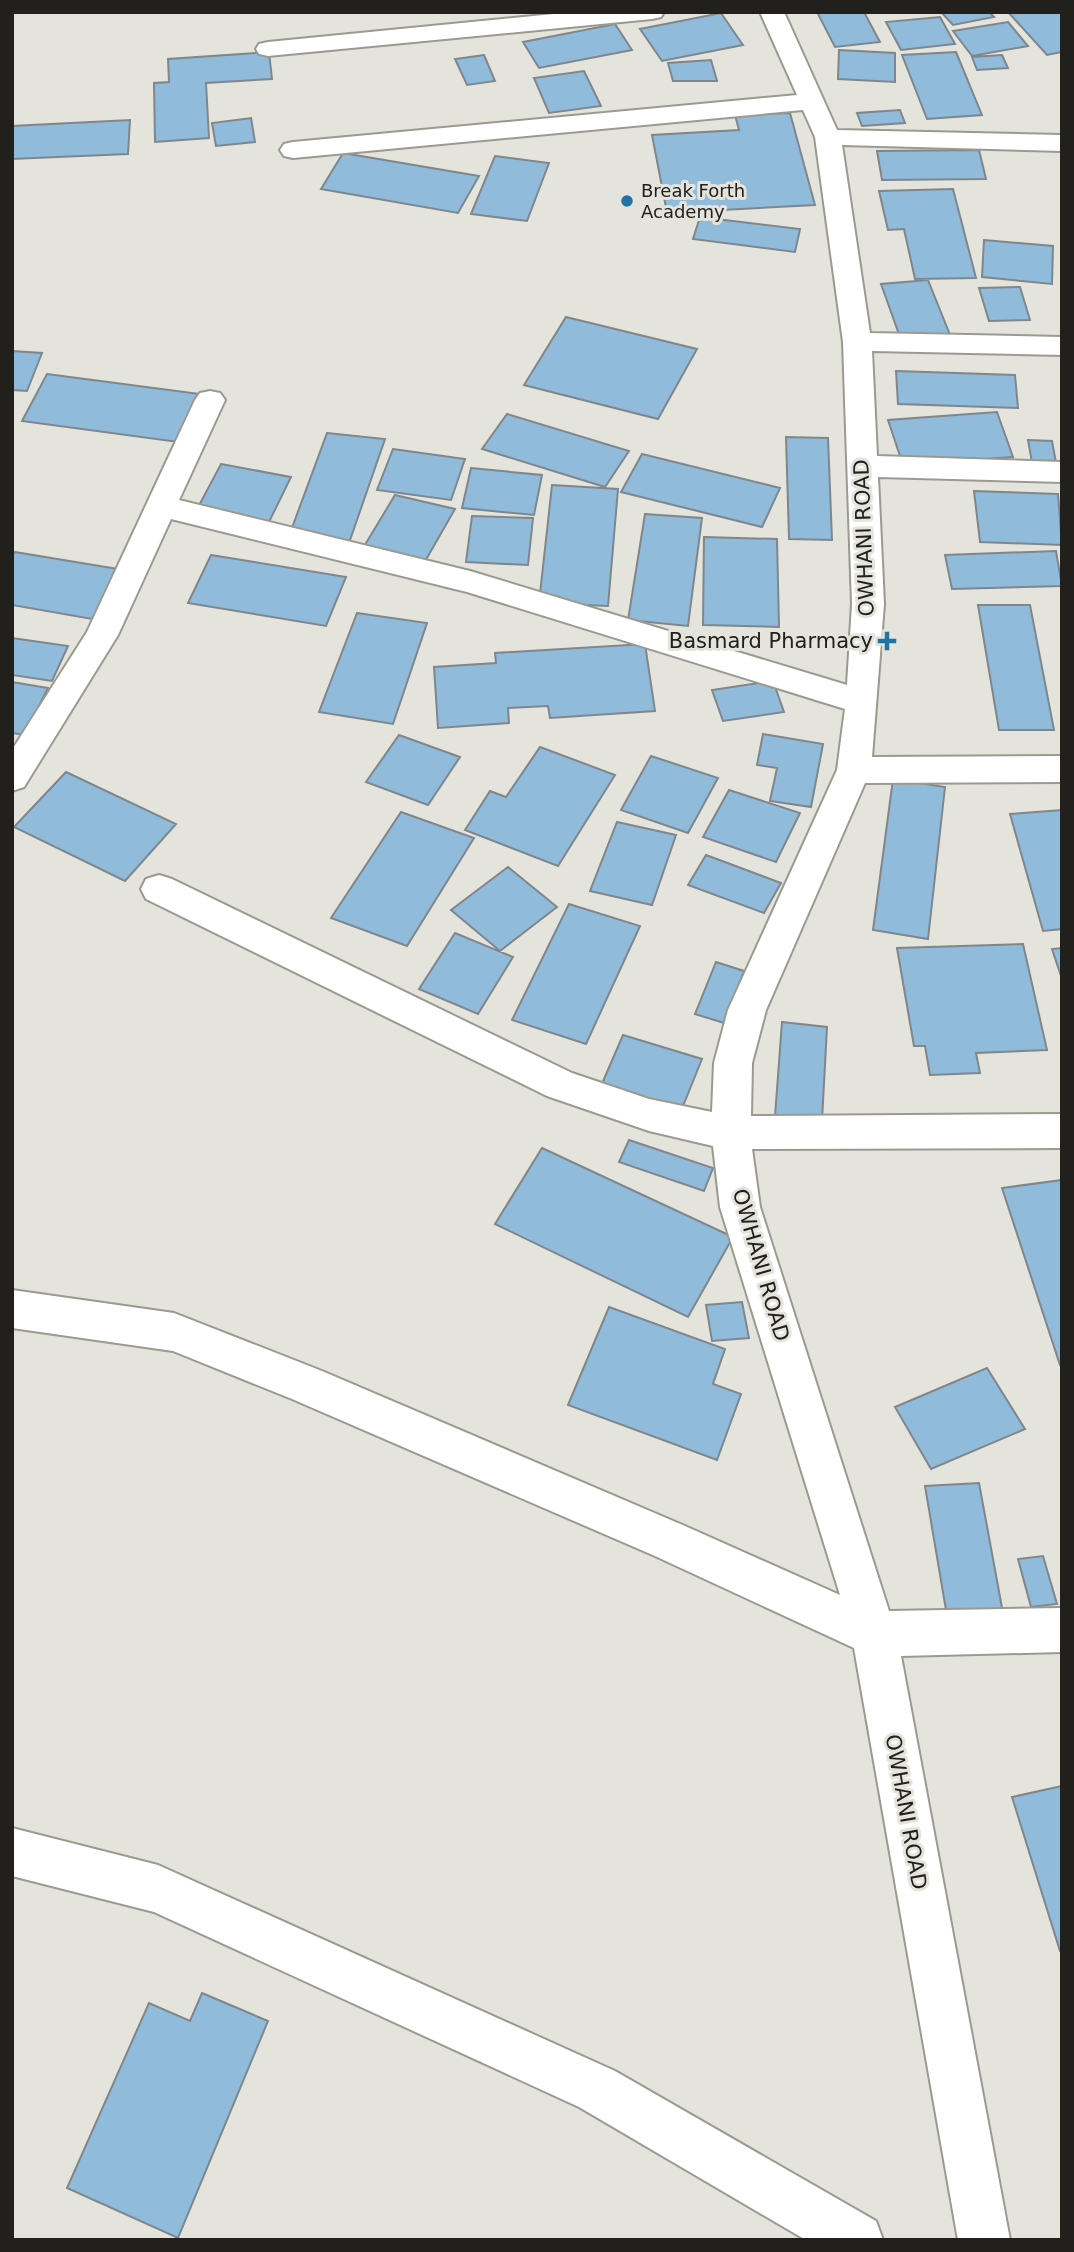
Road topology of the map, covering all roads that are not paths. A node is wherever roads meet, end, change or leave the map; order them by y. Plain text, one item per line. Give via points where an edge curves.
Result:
1 (652, 12) edge
2 (772, 12) edge
3 (268, 49) dead end
4 (813, 101) junction
5 (828, 136) junction
6 (1062, 144) edge
7 (292, 150) dead end
8 (857, 342) junction
9 (1062, 346) edge
10 (210, 400) dead end
11 (862, 466) junction
12 (1062, 472) edge
13 (163, 507) junction
14 (862, 702) junction
15 (1062, 769) edge
16 (854, 770) junction
17 (12, 778) edge
18 (159, 889) dead end
19 (1062, 1131) edge
20 (731, 1133) junction
21 (12, 1309) edge
22 (1062, 1630) edge
23 (874, 1634) junction
24 (12, 1852) edge
25 (857, 2240) edge
26 (984, 2240) edge

1 - 3 street
2 - 4 street, OWHANI ROAD
4 - 5 street, OWHANI ROAD
4 - 7 street
5 - 6 street
5 - 8 street, OWHANI ROAD
8 - 9 street
8 - 11 street, OWHANI ROAD
10 - 13 street
11 - 12 street
11 - 14 street, OWHANI ROAD via 868,604
13 - 14 street via 470,582
13 - 17 street via 102,635
14 - 16 street, OWHANI ROAD
15 - 16 street
16 - 20 street, OWHANI ROAD via 747,1010 733,1063
18 - 20 street via 560,1085 649,1115
19 - 20 street
20 - 23 street, OWHANI ROAD via 740,1207
21 - 23 street via 174,1332 658,1535
22 - 23 street
23 - 26 street, OWHANI ROAD
24 - 25 street via 158,1889 597,2089

